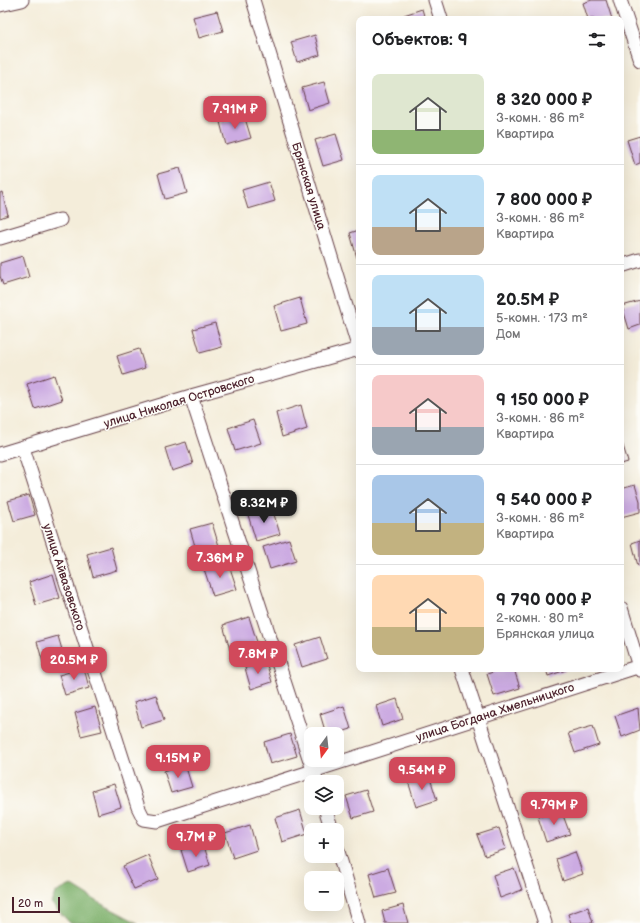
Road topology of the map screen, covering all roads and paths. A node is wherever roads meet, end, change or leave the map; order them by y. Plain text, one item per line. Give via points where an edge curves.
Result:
1 (22, 0) edge
2 (252, 0) edge
3 (435, 0) edge
4 (620, 0) edge
5 (0, 5) edge
6 (439, 16) edge
7 (640, 60) edge
8 (60, 220) dead end
9 (0, 238) edge
10 (640, 260) edge
11 (624, 265) edge
12 (356, 339) edge
13 (356, 350) edge
14 (191, 396) junction
15 (23, 448) junction
16 (0, 454) edge
17 (624, 617) edge
18 (640, 667) edge
19 (463, 672) edge
20 (478, 718) junction
21 (315, 775) edge
22 (321, 775) edge
23 (304, 780) edge
24 (144, 819) joint
25 (341, 863) edge
26 (359, 923) edge
27 (546, 923) edge

1 - 5 street
2 - 12 street, Брянская улица
3 - 6 street
4 - 7 street
8 - 9 street
10 - 11 street
13 - 14 street, улица Николая Островского
14 - 15 street, улица Николая Островского
14 - 21 street
15 - 16 street, улица Николая Островского
15 - 24 street, улица Айвазовского
17 - 18 street
18 - 20 street, улица Богдана Хмельницкого
19 - 20 street
20 - 22 street, улица Богдана Хмельницкого
20 - 27 street
23 - 24 street, улица Богдана Хмельницкого via 157,821
25 - 26 street

